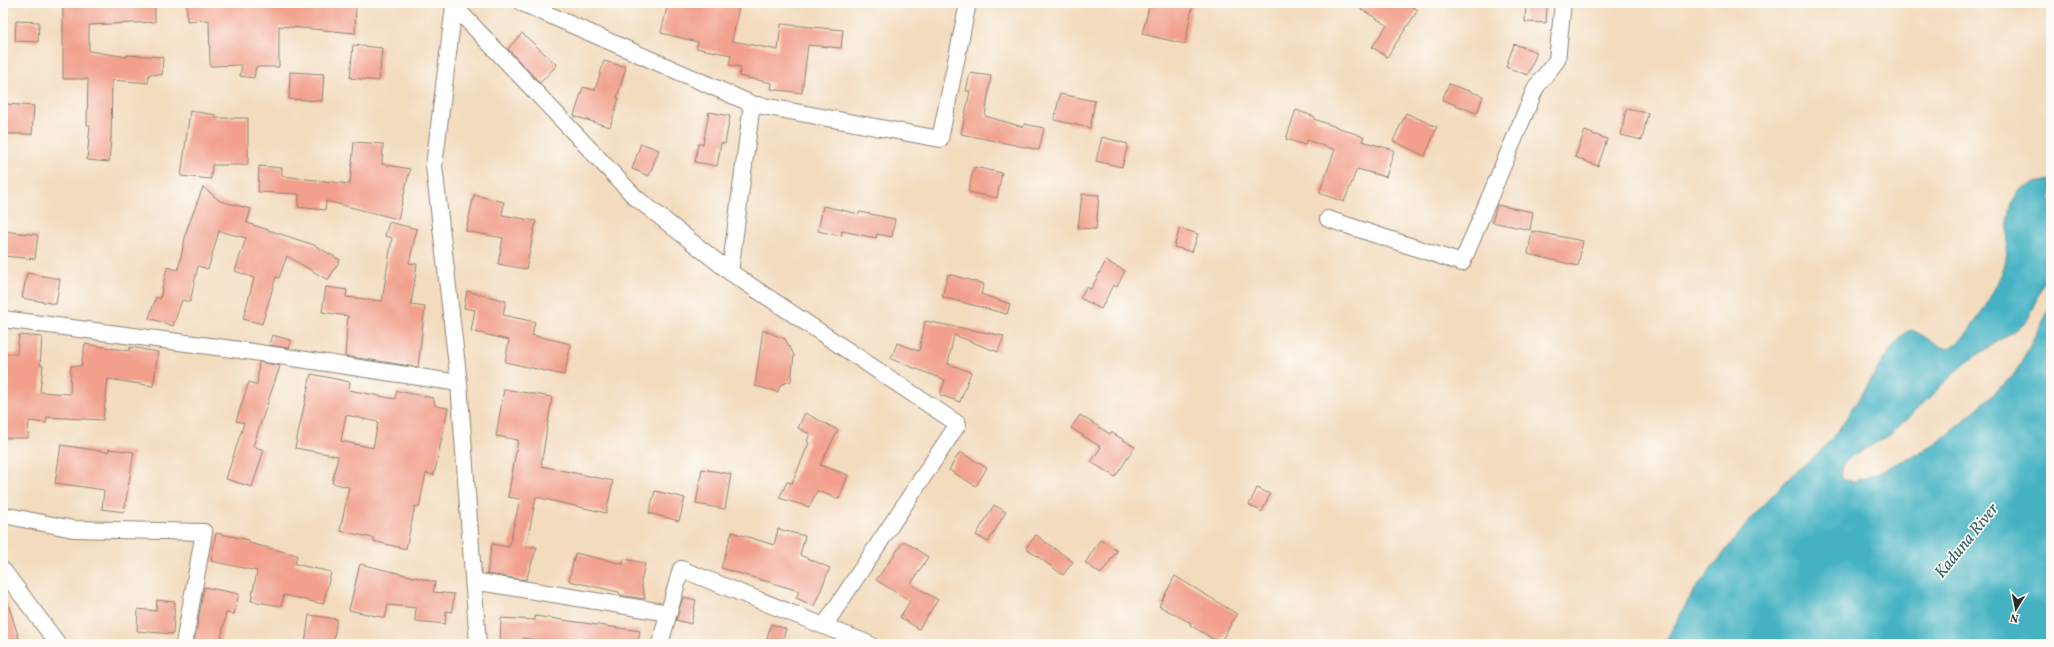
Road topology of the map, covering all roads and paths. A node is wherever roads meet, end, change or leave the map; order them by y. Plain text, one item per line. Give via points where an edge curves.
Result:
1 (522, 3) edge
2 (968, 3) edge
3 (1563, 3) edge
4 (455, 4) edge
5 (752, 104) junction
6 (1328, 219) dead end
7 (730, 272) junction
8 (3, 319) edge
9 (459, 383) junction
10 (3, 515) edge
11 (3, 570) edge
12 (474, 581) junction
13 (669, 613) junction
14 (824, 626) junction
15 (58, 644) edge
16 (184, 644) edge
17 (478, 644) edge
18 (660, 644) edge
19 (869, 644) edge

1 - 5 street
2 - 5 street via 940,139
3 - 6 street via 1557,60 1536,87 1462,263
4 - 7 street via 635,197
4 - 9 street via 434,166
5 - 7 street
7 - 14 street via 958,424
8 - 9 street via 240,350
9 - 12 street
10 - 16 street via 72,528 204,532
11 - 15 street
12 - 13 street
12 - 17 street
13 - 14 street via 681,569
13 - 18 street
14 - 19 street

